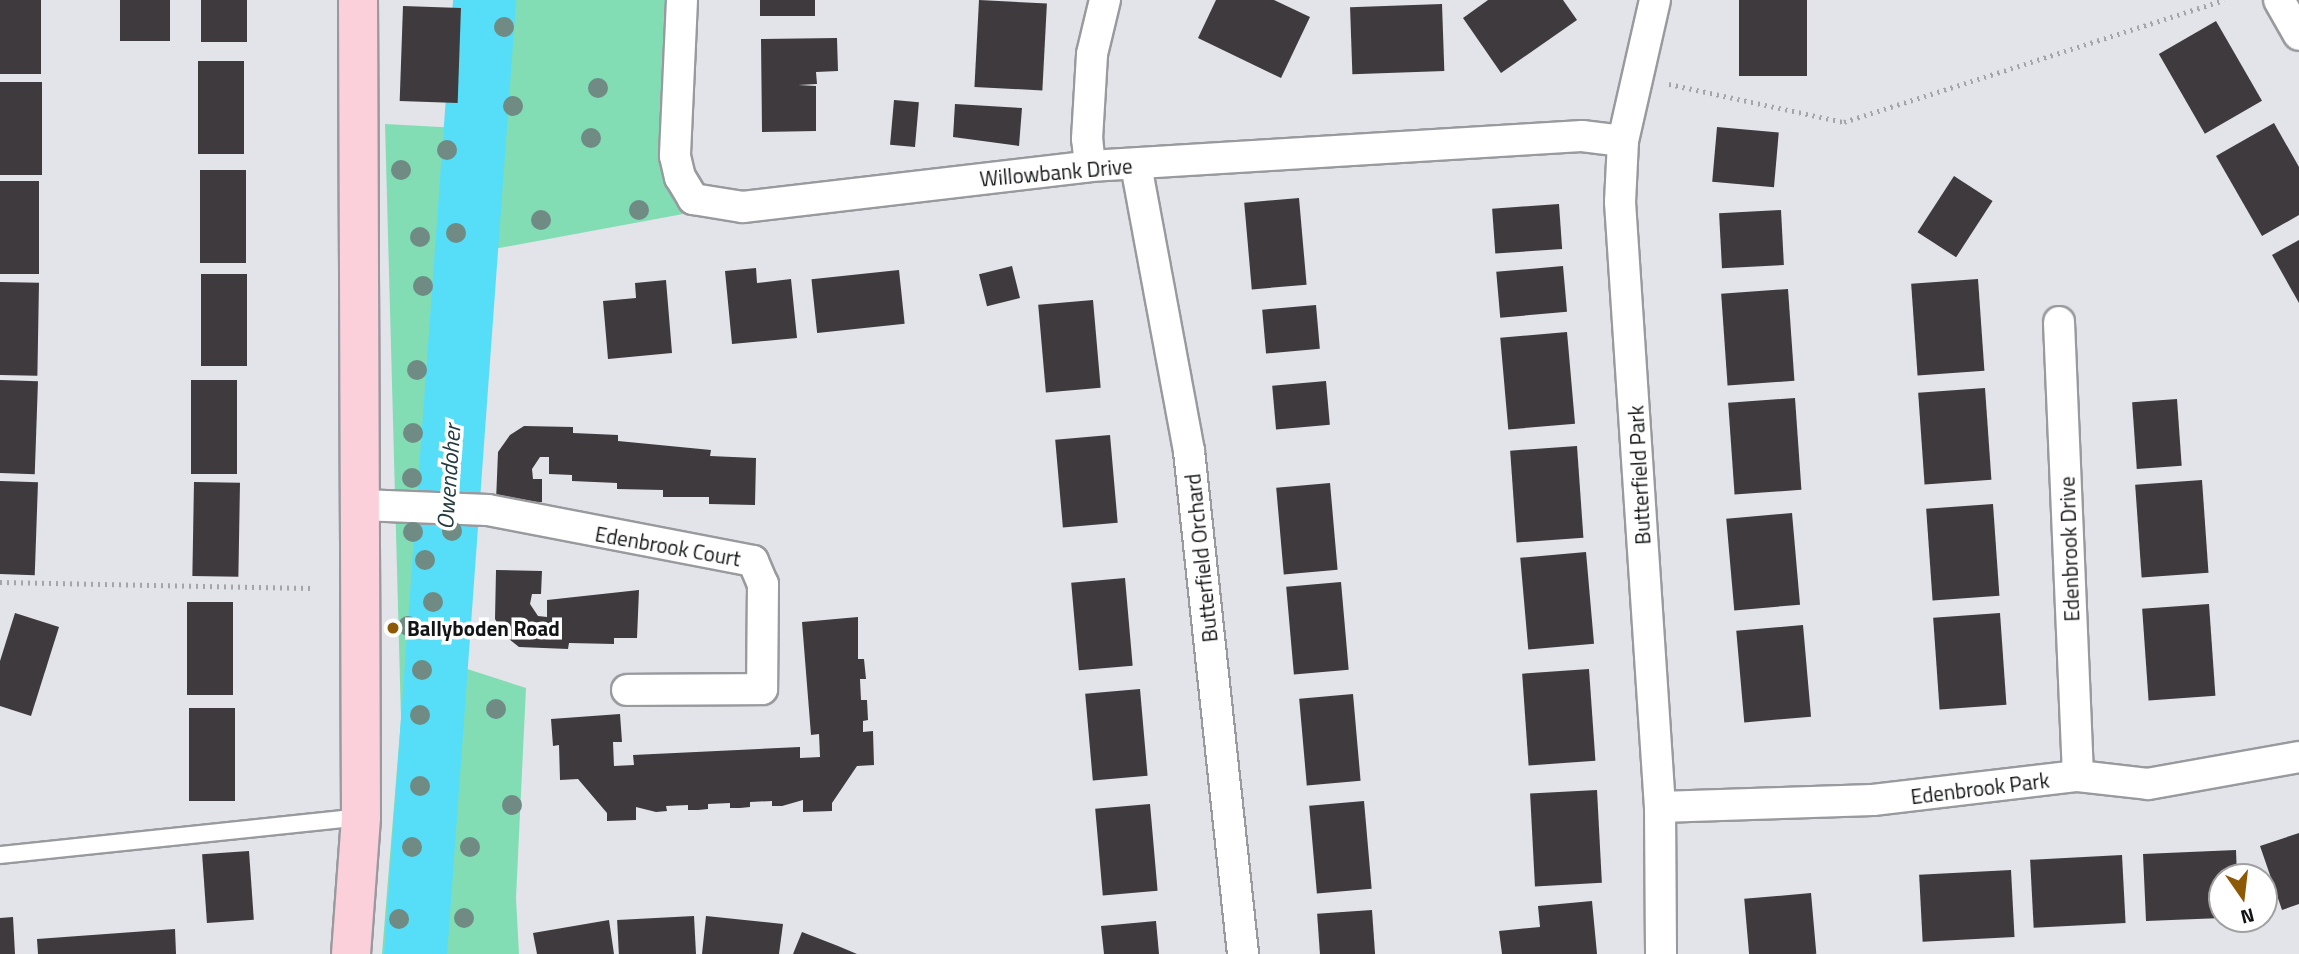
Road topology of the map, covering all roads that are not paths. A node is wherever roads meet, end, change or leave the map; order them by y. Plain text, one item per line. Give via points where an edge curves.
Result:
1 (358, 0) edge
2 (682, 0) edge
3 (1105, 0) edge
4 (1655, 0) edge
5 (2279, 0) edge
6 (2299, 35) edge
7 (1623, 141) junction
8 (1136, 165) junction
9 (1090, 166) junction
10 (2059, 322) dead end
11 (361, 505) junction
12 (627, 690) dead end
13 (2299, 757) edge
14 (2078, 776) junction
15 (1660, 807) junction
16 (361, 817) junction
17 (0, 855) edge
18 (351, 954) edge
19 (1243, 954) edge
20 (1661, 954) edge

1 - 11 main road
2 - 9 street, Willowbank Drive via 675,156 694,199 743,207
3 - 9 street via 1092,54
4 - 7 street, Butterfield Park
5 - 6 street
7 - 8 street, Willowbank Drive via 1582,136
7 - 15 street, Butterfield Park via 1620,202
8 - 9 street, Willowbank Drive
8 - 19 street, Butterfield Orchard via 1189,451
10 - 14 street, Edenbrook Drive
11 - 12 street, Edenbrook Court via 488,510 753,561 763,584 762,689
11 - 16 main road
13 - 14 street, Edenbrook Park via 2148,784
14 - 15 street, Edenbrook Park via 1873,800
15 - 20 street, Butterfield Park
16 - 17 lane
16 - 18 main road

